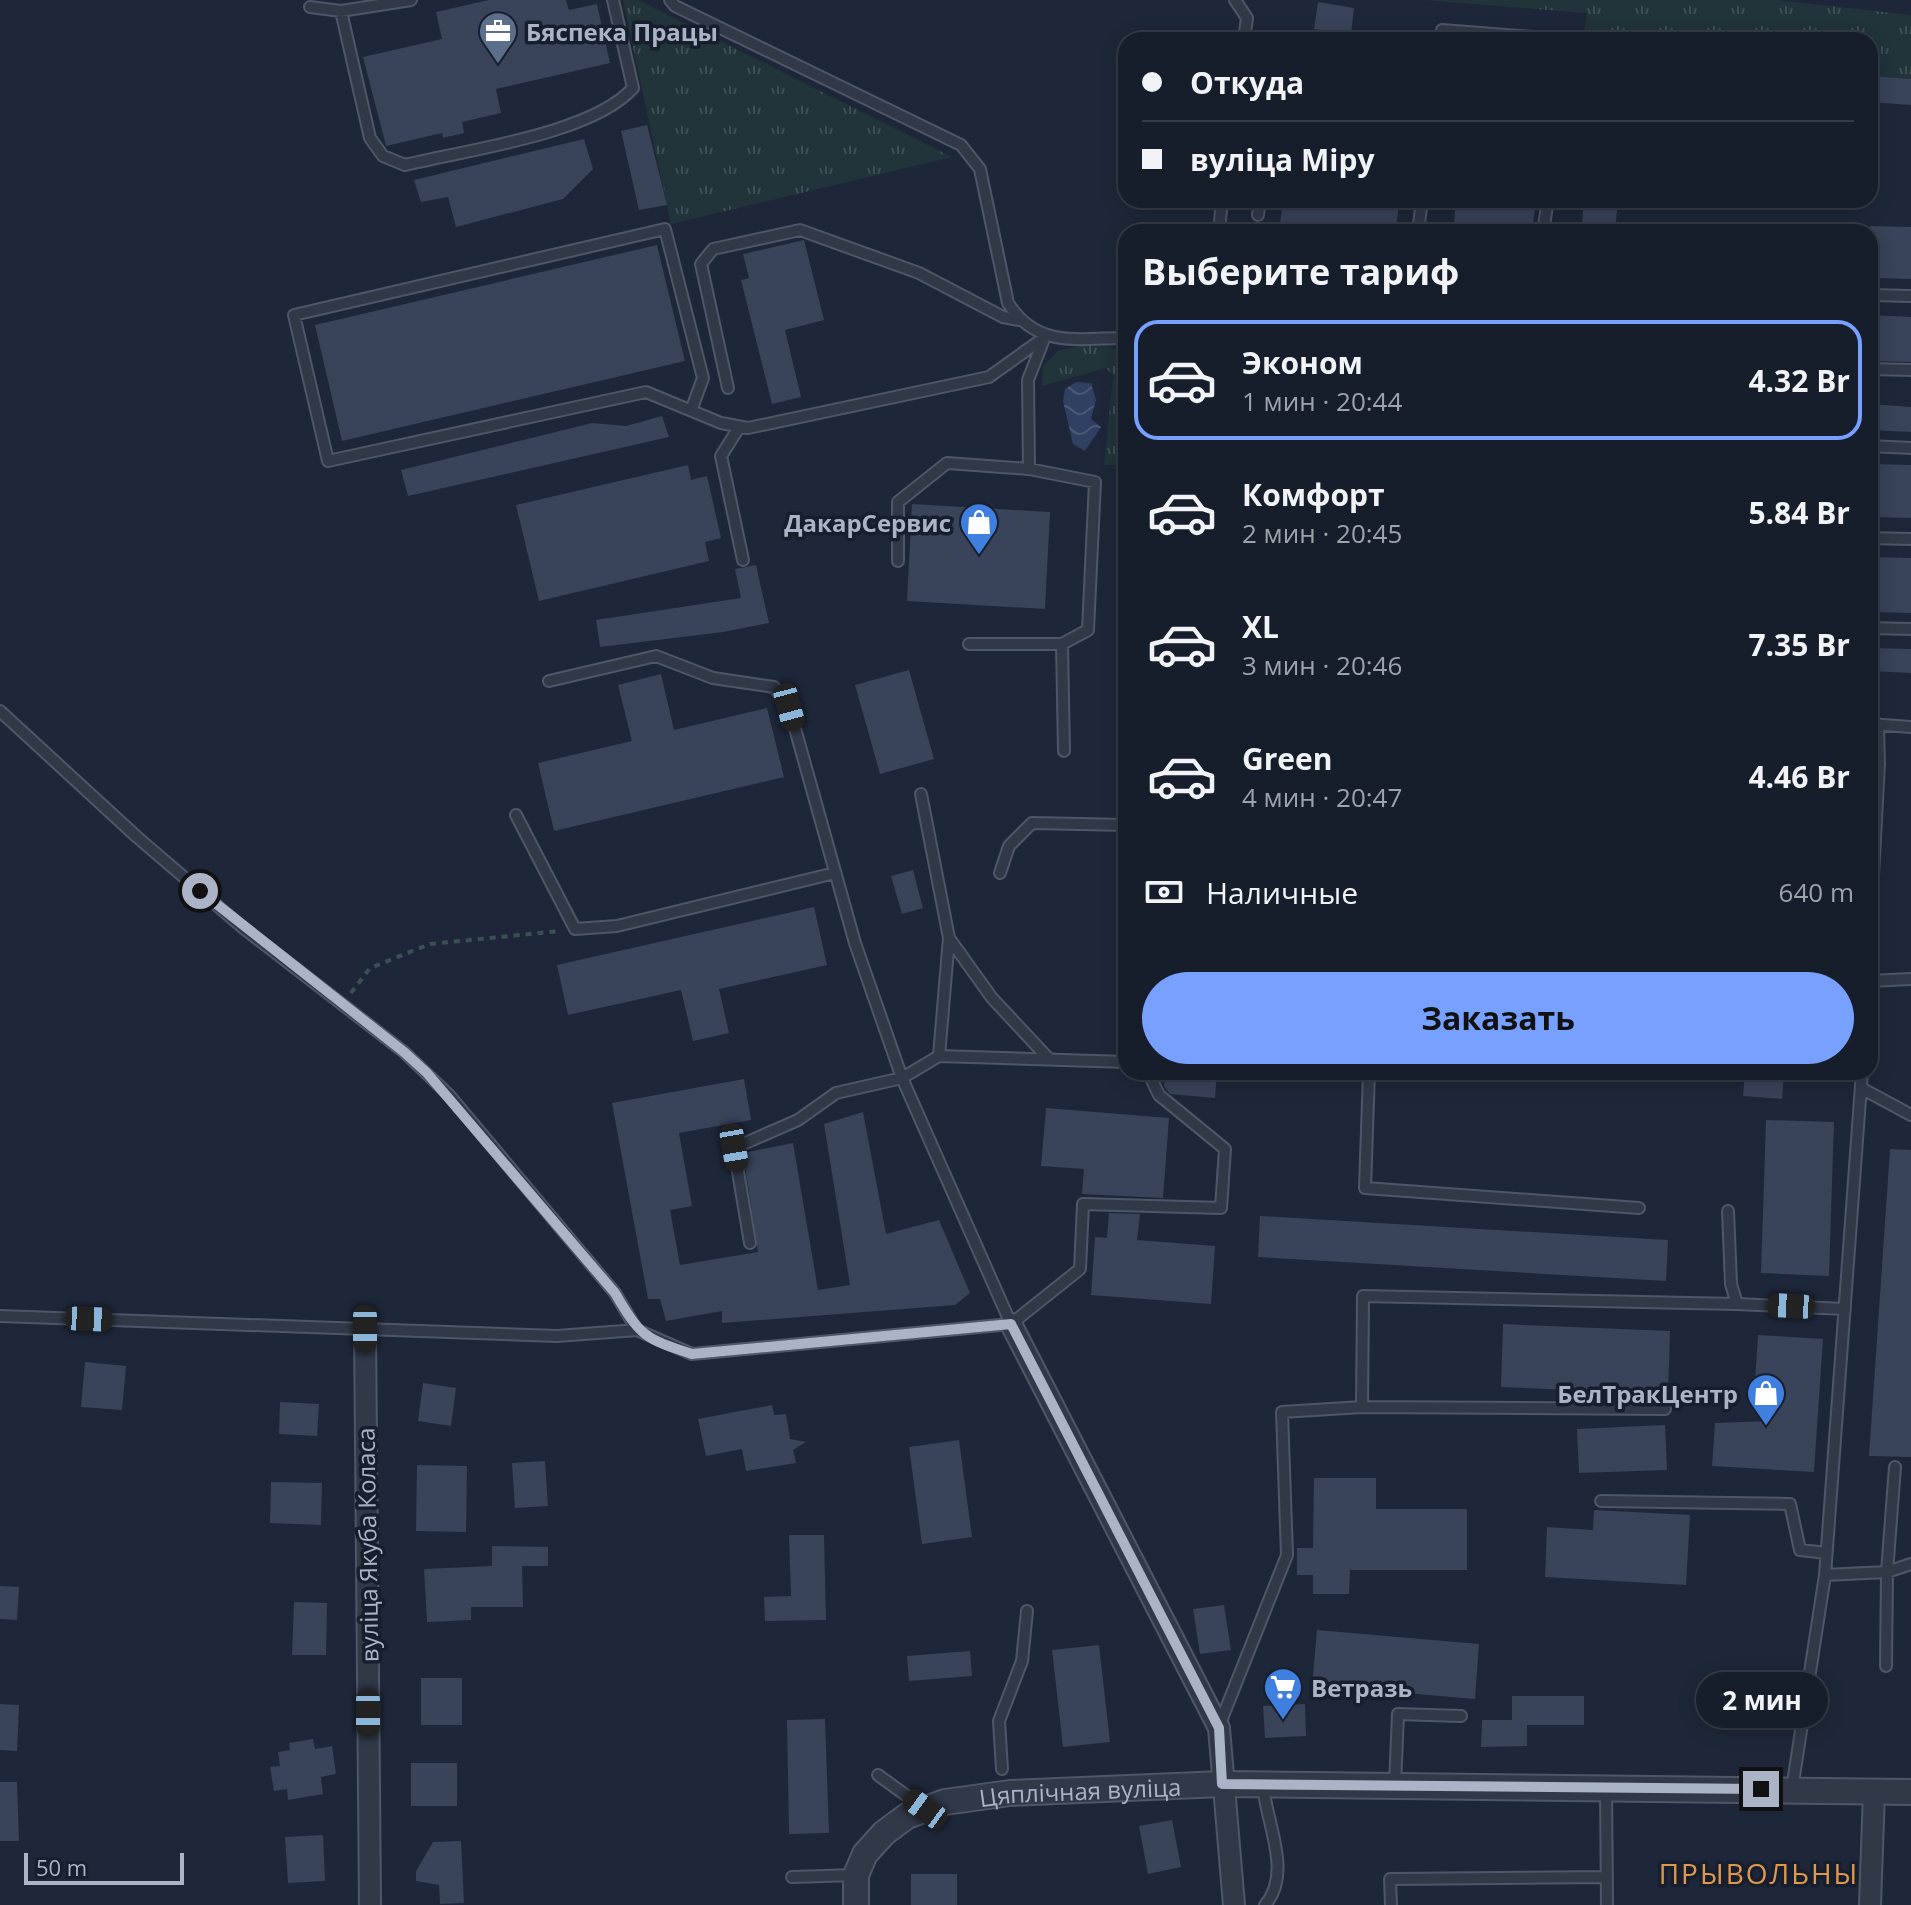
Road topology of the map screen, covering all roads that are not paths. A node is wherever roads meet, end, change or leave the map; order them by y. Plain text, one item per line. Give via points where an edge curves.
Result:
1 (411, 0) edge
2 (613, 0) edge
3 (670, 0) edge
4 (1235, 0) edge
5 (310, 7) dead end
6 (341, 11) junction
7 (1245, 32) edge
8 (1442, 32) edge
9 (1468, 32) edge
10 (1259, 208) edge
11 (1258, 215) dead end
12 (1878, 295) edge
13 (1911, 296) edge
14 (1019, 320) junction
15 (1045, 337) junction
16 (1118, 338) edge
17 (1878, 369) edge
18 (1911, 370) edge
19 (728, 388) dead end
20 (692, 408) junction
21 (738, 429) junction
22 (1878, 446) edge
23 (1911, 448) edge
24 (1029, 469) junction
25 (1878, 538) edge
26 (1911, 539) edge
27 (743, 560) dead end
28 (898, 561) dead end
29 (1878, 628) edge
30 (1911, 629) edge
31 (969, 644) dead end
32 (1062, 644) junction
33 (549, 681) dead end
34 (0, 711) edge
35 (1878, 724) edge
36 (1911, 727) edge
37 (1064, 751) dead end
38 (1878, 756) edge
39 (1878, 780) edge
40 (921, 794) dead end
41 (516, 815) dead end
42 (1118, 825) edge
43 (835, 873) junction
44 (1000, 873) dead end
45 (949, 938) junction
46 (1911, 979) edge
47 (1878, 981) edge
48 (939, 1056) junction
49 (1049, 1059) junction
50 (1118, 1062) edge
51 (902, 1078) junction
52 (1152, 1080) edge
53 (1369, 1080) edge
54 (1862, 1080) edge
55 (1861, 1088) junction
56 (1911, 1115) edge
57 (1639, 1208) dead end
58 (1728, 1211) dead end
59 (750, 1243) dead end
60 (1737, 1304) junction
61 (1845, 1309) junction
62 (0, 1316) edge
63 (1011, 1324) junction
64 (365, 1329) junction
65 (637, 1330) junction
66 (1362, 1407) junction
67 (1665, 1409) dead end
68 (1895, 1467) dead end
69 (1601, 1501) dead end
70 (1826, 1553) junction
71 (1911, 1564) edge
72 (1887, 1572) junction
73 (1825, 1575) junction
74 (1027, 1611) dead end
75 (1886, 1666) dead end
76 (1461, 1716) dead end
77 (1219, 1728) junction
78 (1002, 1769) dead end
79 (878, 1775) dead end
80 (1222, 1784) junction
81 (1263, 1785) junction
82 (1395, 1787) junction
83 (1606, 1789) junction
84 (1792, 1789) junction
85 (1874, 1792) junction
86 (1911, 1792) edge
87 (925, 1809) junction
88 (856, 1875) junction
89 (792, 1877) dead end
90 (1607, 1877) junction
91 (370, 1905) edge
92 (856, 1905) edge
93 (1234, 1905) edge
94 (1265, 1905) edge
95 (1391, 1905) edge
96 (1607, 1905) edge
97 (1870, 1905) edge

1 - 6 lane
2 - 6 lane via 633,88 621,101 574,124 405,165 383,156 370,138
3 - 14 lane via 961,145 980,169 1008,303
4 - 7 lane via 1247,18
5 - 6 lane
8 - 9 lane
10 - 11 lane
12 - 13 lane
14 - 15 lane
14 - 19 lane via 1003,317 919,273 800,230 713,249 701,264
15 - 16 lane
15 - 21 lane via 989,377
15 - 24 lane via 1028,380
17 - 18 lane
20 - 20 lane via 646,392 328,461 294,315 665,229 703,378
20 - 21 lane
21 - 27 lane via 721,456
22 - 23 lane
24 - 28 lane via 947,463 898,502
24 - 32 lane via 1095,482 1088,630
25 - 26 lane
29 - 30 lane
31 - 32 lane
32 - 37 lane
33 - 43 lane via 656,656 713,678 774,687 789,707
34 - 65 lane via 242,927 404,1052 449,1095 615,1293
35 - 36 lane
38 - 39 lane
40 - 45 lane
41 - 43 lane via 575,929 617,926
42 - 44 lane via 1032,823 1009,846
43 - 51 lane
45 - 48 lane
45 - 49 lane via 992,998
46 - 47 lane
48 - 49 lane
48 - 51 lane
49 - 50 lane
51 - 59 lane via 836,1093 798,1120 734,1148
51 - 63 lane
52 - 63 lane via 1159,1095 1225,1149 1221,1208 1083,1204 1080,1269
53 - 57 lane via 1365,1188
54 - 55 lane
55 - 56 lane
55 - 61 lane
58 - 60 lane via 1731,1284
60 - 61 lane
60 - 66 lane via 1363,1296
61 - 70 lane
62 - 64 lane
63 - 65 lane via 692,1354
63 - 77 street
64 - 65 lane via 557,1336
64 - 91 street, вуліца Якуба Коласа
66 - 67 lane
66 - 77 lane via 1282,1412 1287,1555
68 - 72 lane
69 - 70 lane via 1790,1504 1800,1550
70 - 73 lane
71 - 72 lane
72 - 73 lane
72 - 75 lane
73 - 84 lane
74 - 78 lane via 1022,1661 999,1721
76 - 82 lane via 1398,1714
77 - 80 street
79 - 87 lane
80 - 81 street, Цяплічная вуліца
80 - 87 street, Цяплічная вуліца via 1010,1793
80 - 93 street
81 - 82 street, Цяплічная вуліца
81 - 94 lane via 1279,1875
82 - 83 street, Цяплічная вуліца
83 - 84 street, Цяплічная вуліца
83 - 90 lane
84 - 85 street, Цяплічная вуліца
85 - 86 street, Цяплічная вуліца
85 - 97 street
87 - 88 street, Цяплічная вуліца via 884,1833 865,1854
88 - 89 lane
88 - 92 street
90 - 95 lane via 1390,1879
90 - 96 lane

